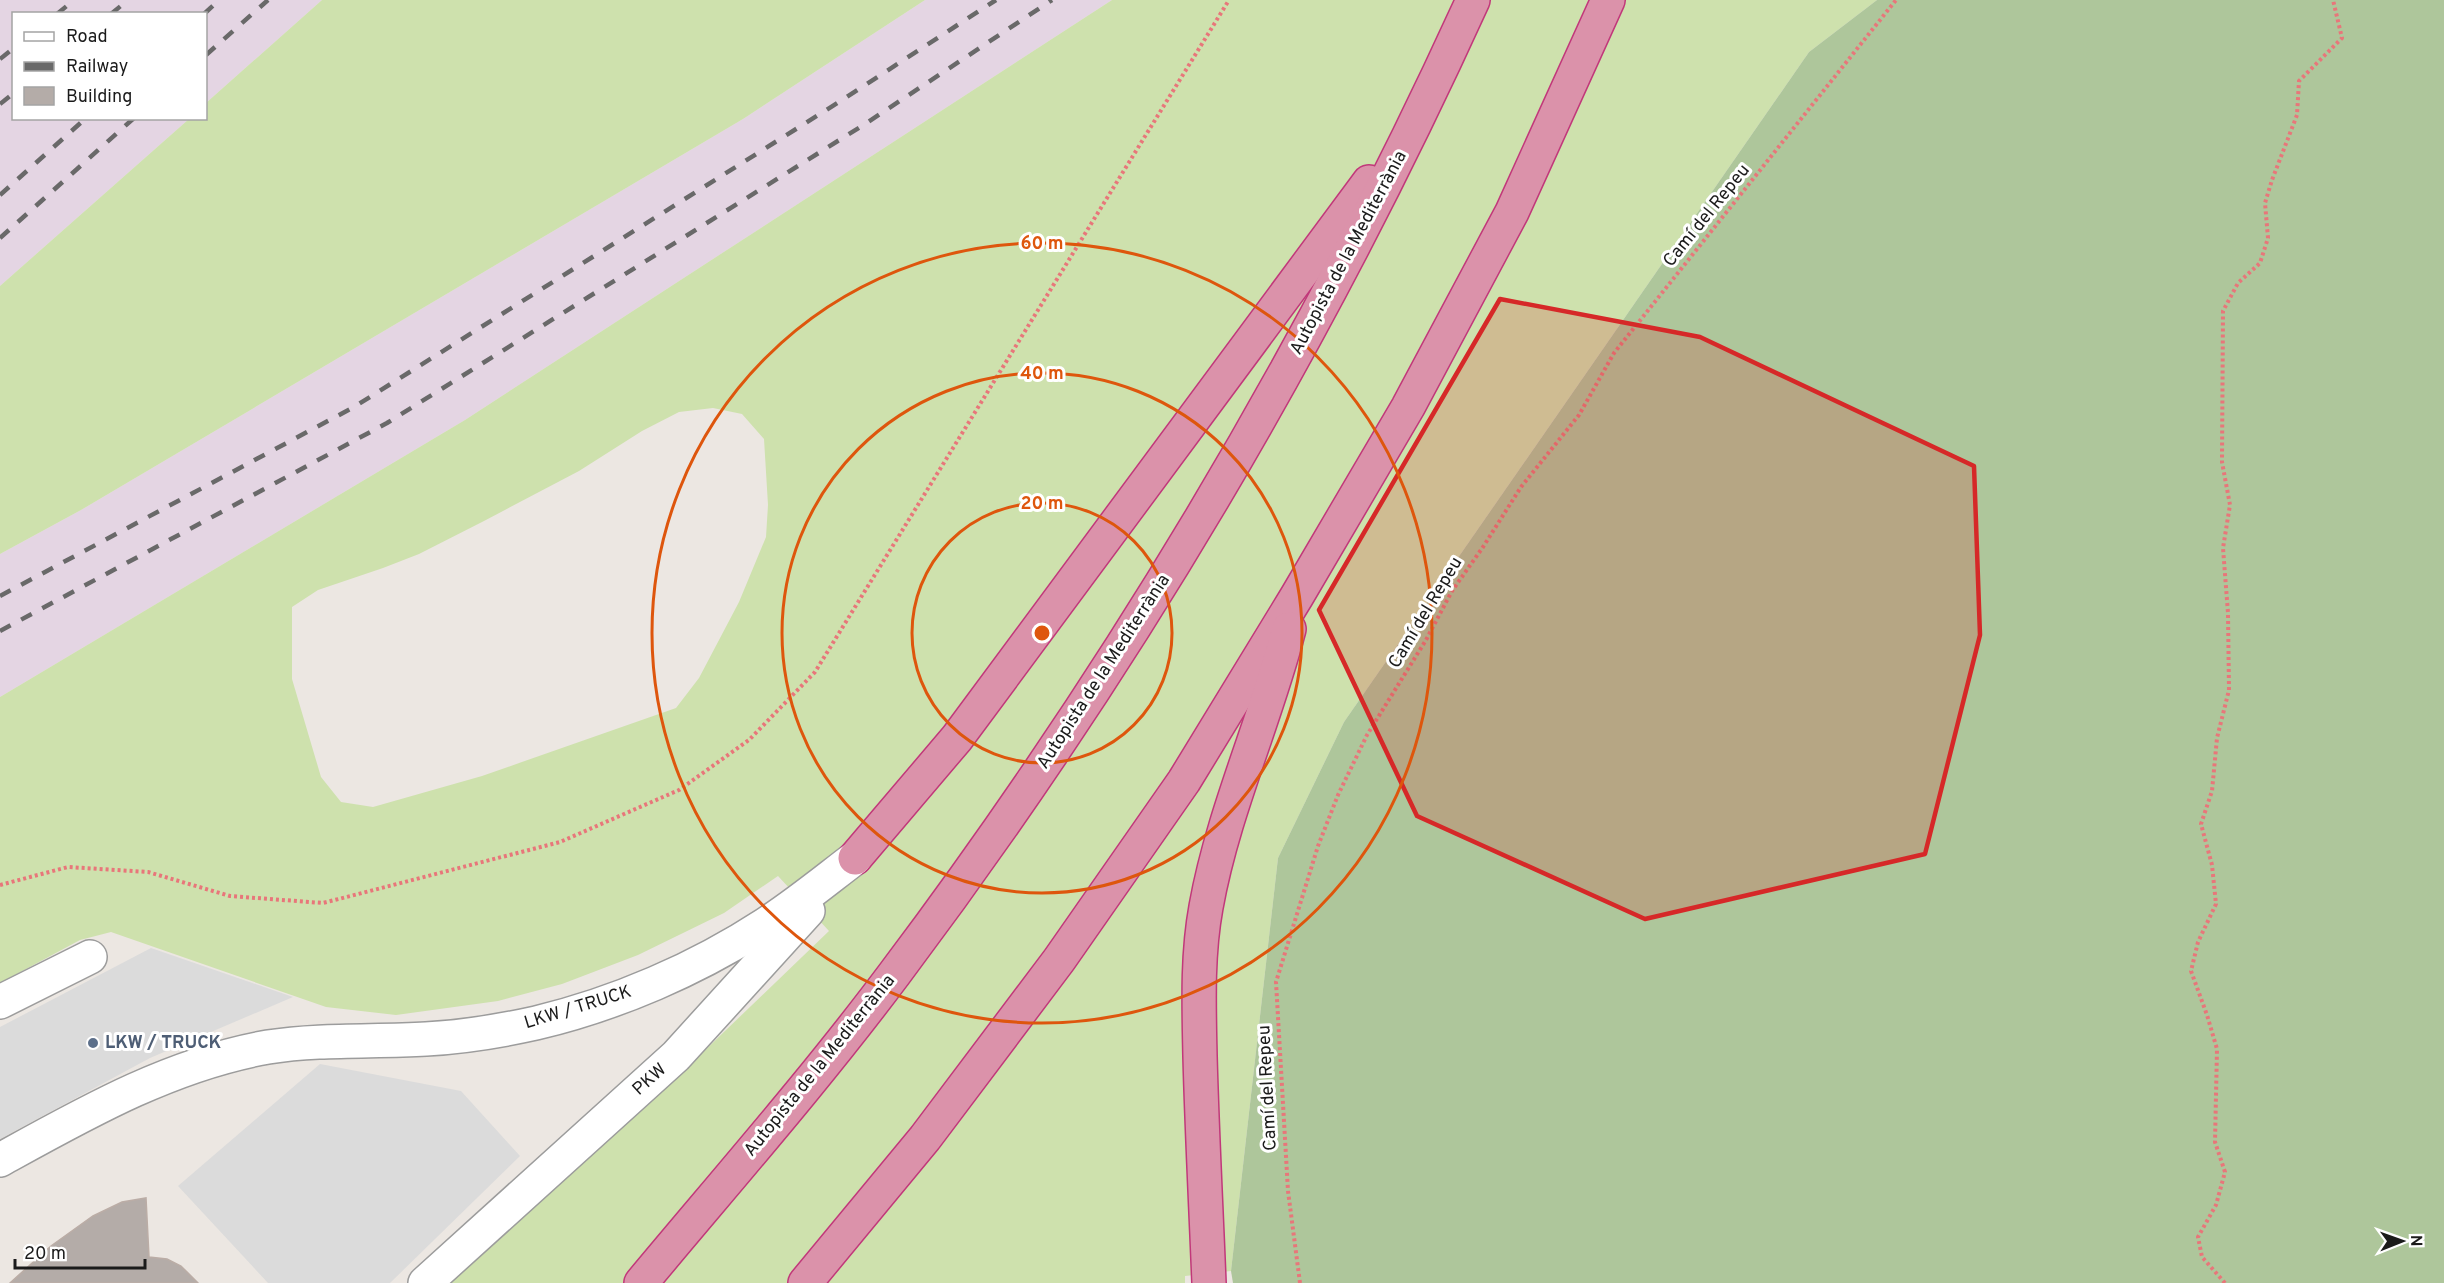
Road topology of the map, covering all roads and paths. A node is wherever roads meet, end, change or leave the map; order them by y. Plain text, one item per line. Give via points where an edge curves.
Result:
1 (1229, 0) edge
2 (1473, 0) edge
3 (1608, 0) edge
4 (1896, 0) edge
5 (2333, 0) edge
6 (1424, 108) junction
7 (1297, 597) junction
8 (855, 858) junction
9 (0, 885) edge
10 (90, 957) dead end
11 (0, 1002) edge
12 (0, 1160) edge
13 (425, 1283) edge
14 (640, 1283) edge
15 (805, 1283) edge
16 (1209, 1283) edge
17 (1300, 1283) edge
18 (2225, 1283) edge

1 - 9 path via 815,672 749,740 723,759 679,790 560,842 323,903 230,896 148,872 68,867
2 - 6 highway, Autopista de la Mediterrània
3 - 7 highway via 1506,223 1408,407
4 - 17 path, Camí del Repeu via 1614,353 1579,415 1521,487 1452,591 1367,735 1338,795 1276,982 1288,1191
5 - 18 path via 2342,38 2299,81 2297,115 2265,203 2268,238 2260,263 2238,283 2223,310 2222,462 2230,505 2223,548 2229,690 2217,738 2212,790 2201,824 2212,866 2216,904 2198,942 2191,971 2217,1049 2216,1142 2225,1172 2216,1205 2198,1237 2202,1257
6 - 8 highway via 957,738
6 - 14 highway, Autopista de la Mediterrània via 1327,299 1234,464 1127,641 1012,812 894,975
7 - 15 highway via 1184,781 1059,960 925,1138
7 - 16 highway via 1278,672 1221,843 1206,908 1199,978
8 - 12 lane, LKW / TRUCK via 766,924 653,984 538,1022 489,1032 427,1039 312,1042 215,1059 138,1087
8 - 13 lane, PKW via 676,1056
10 - 11 lane

